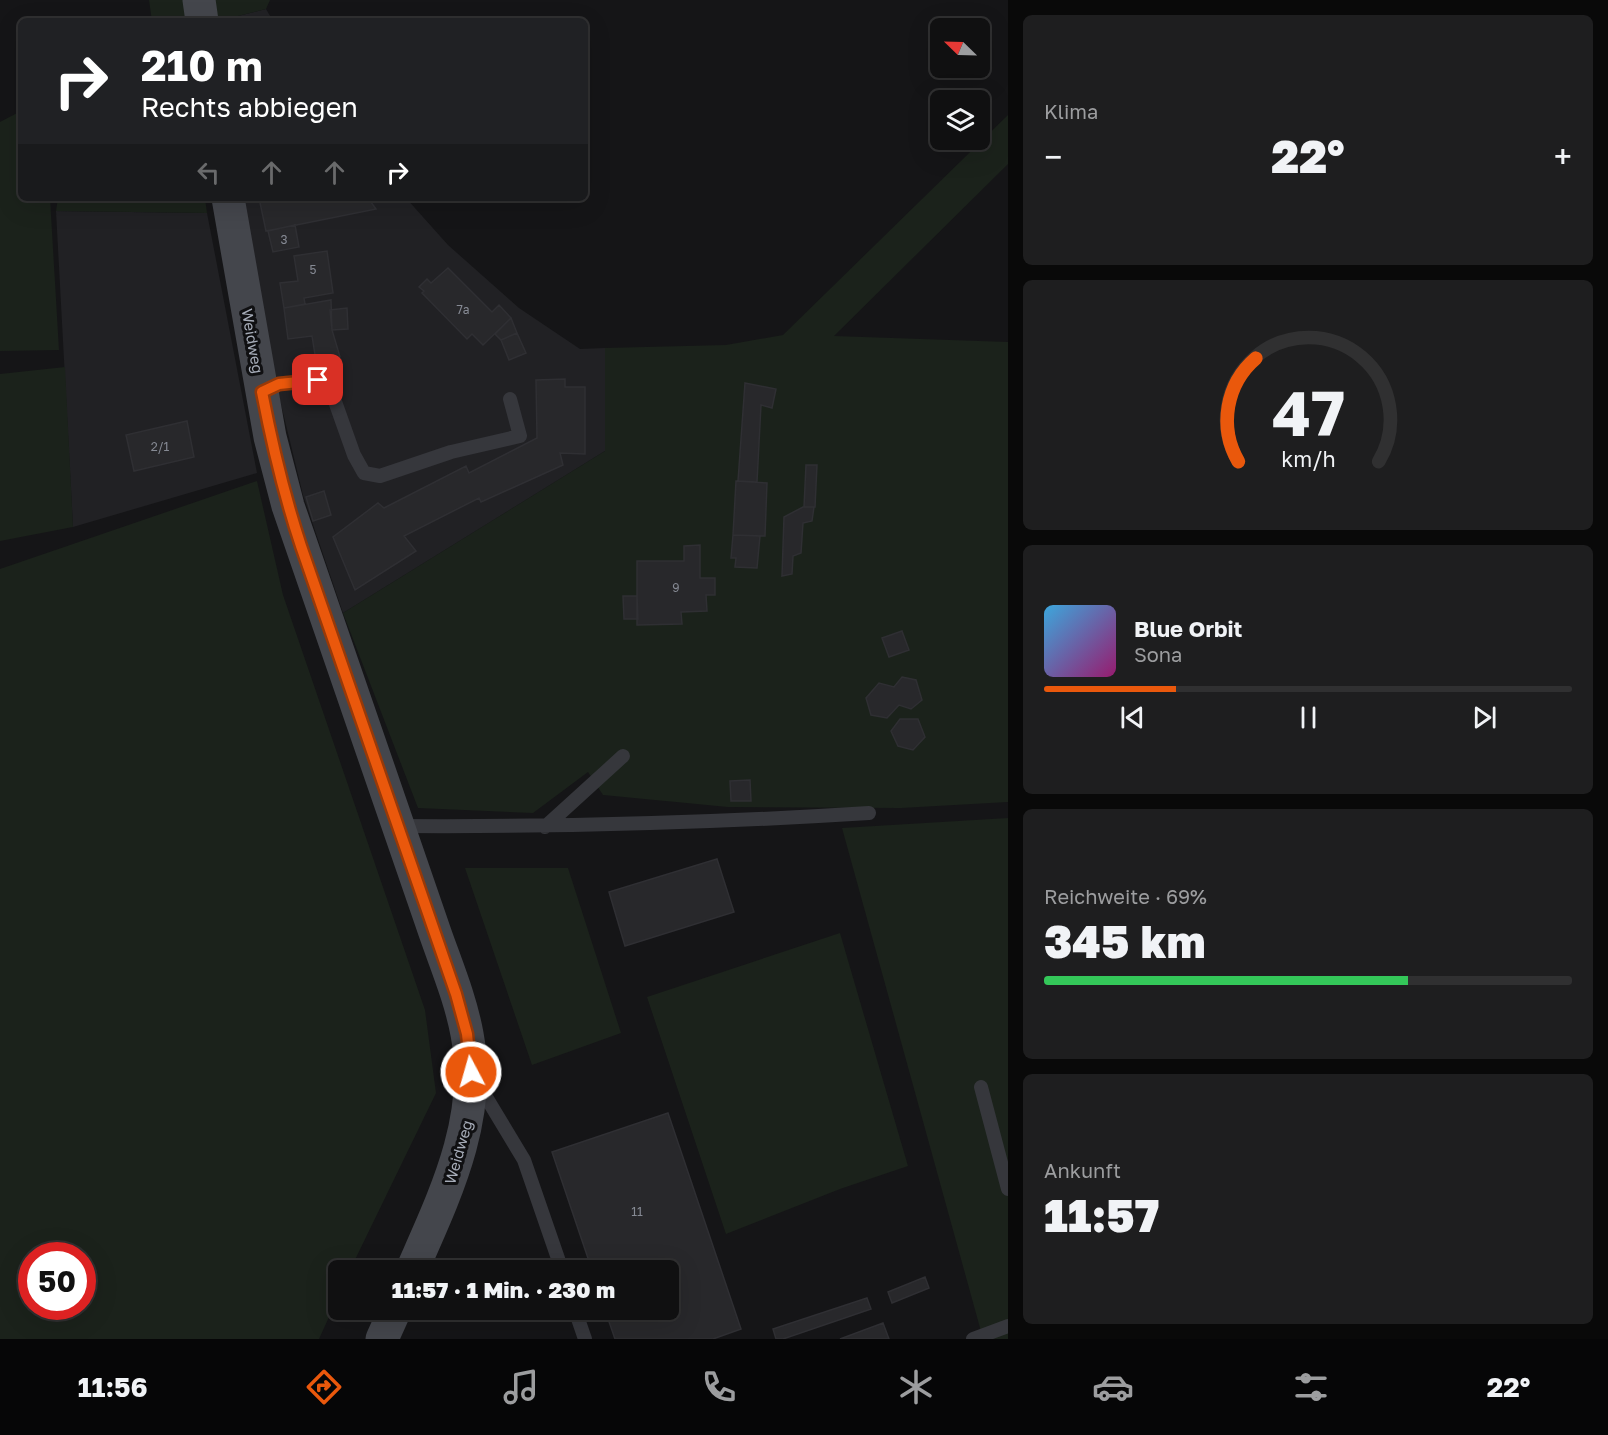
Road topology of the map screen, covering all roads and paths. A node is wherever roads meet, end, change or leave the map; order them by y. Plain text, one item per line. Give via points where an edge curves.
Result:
1 (199, 0) edge
2 (201, 18) edge
3 (229, 201) edge
4 (262, 392) junction
5 (510, 399) dead end
6 (623, 756) dead end
7 (869, 813) dead end
8 (398, 826) junction
9 (545, 827) junction
10 (471, 1072) junction
11 (981, 1087) dead end
12 (1008, 1189) edge
13 (416, 1260) edge
14 (559, 1260) edge
15 (391, 1320) edge
16 (578, 1320) edge
17 (1008, 1326) edge
18 (382, 1339) edge
19 (585, 1339) edge
20 (973, 1339) edge

1 - 2 main road
3 - 4 main road, Weidweg
4 - 5 lane via 279,384 318,380 332,393 364,473 380,476 451,452 520,436
4 - 8 main road, Weidweg via 288,506
6 - 9 lane
7 - 9 lane
8 - 9 lane
8 - 10 main road, Weidweg via 456,994 467,1034
10 - 13 main road, Weidweg via 470,1106 458,1158
10 - 14 lane via 524,1160
11 - 12 lane
15 - 18 main road
16 - 19 lane
17 - 20 lane

